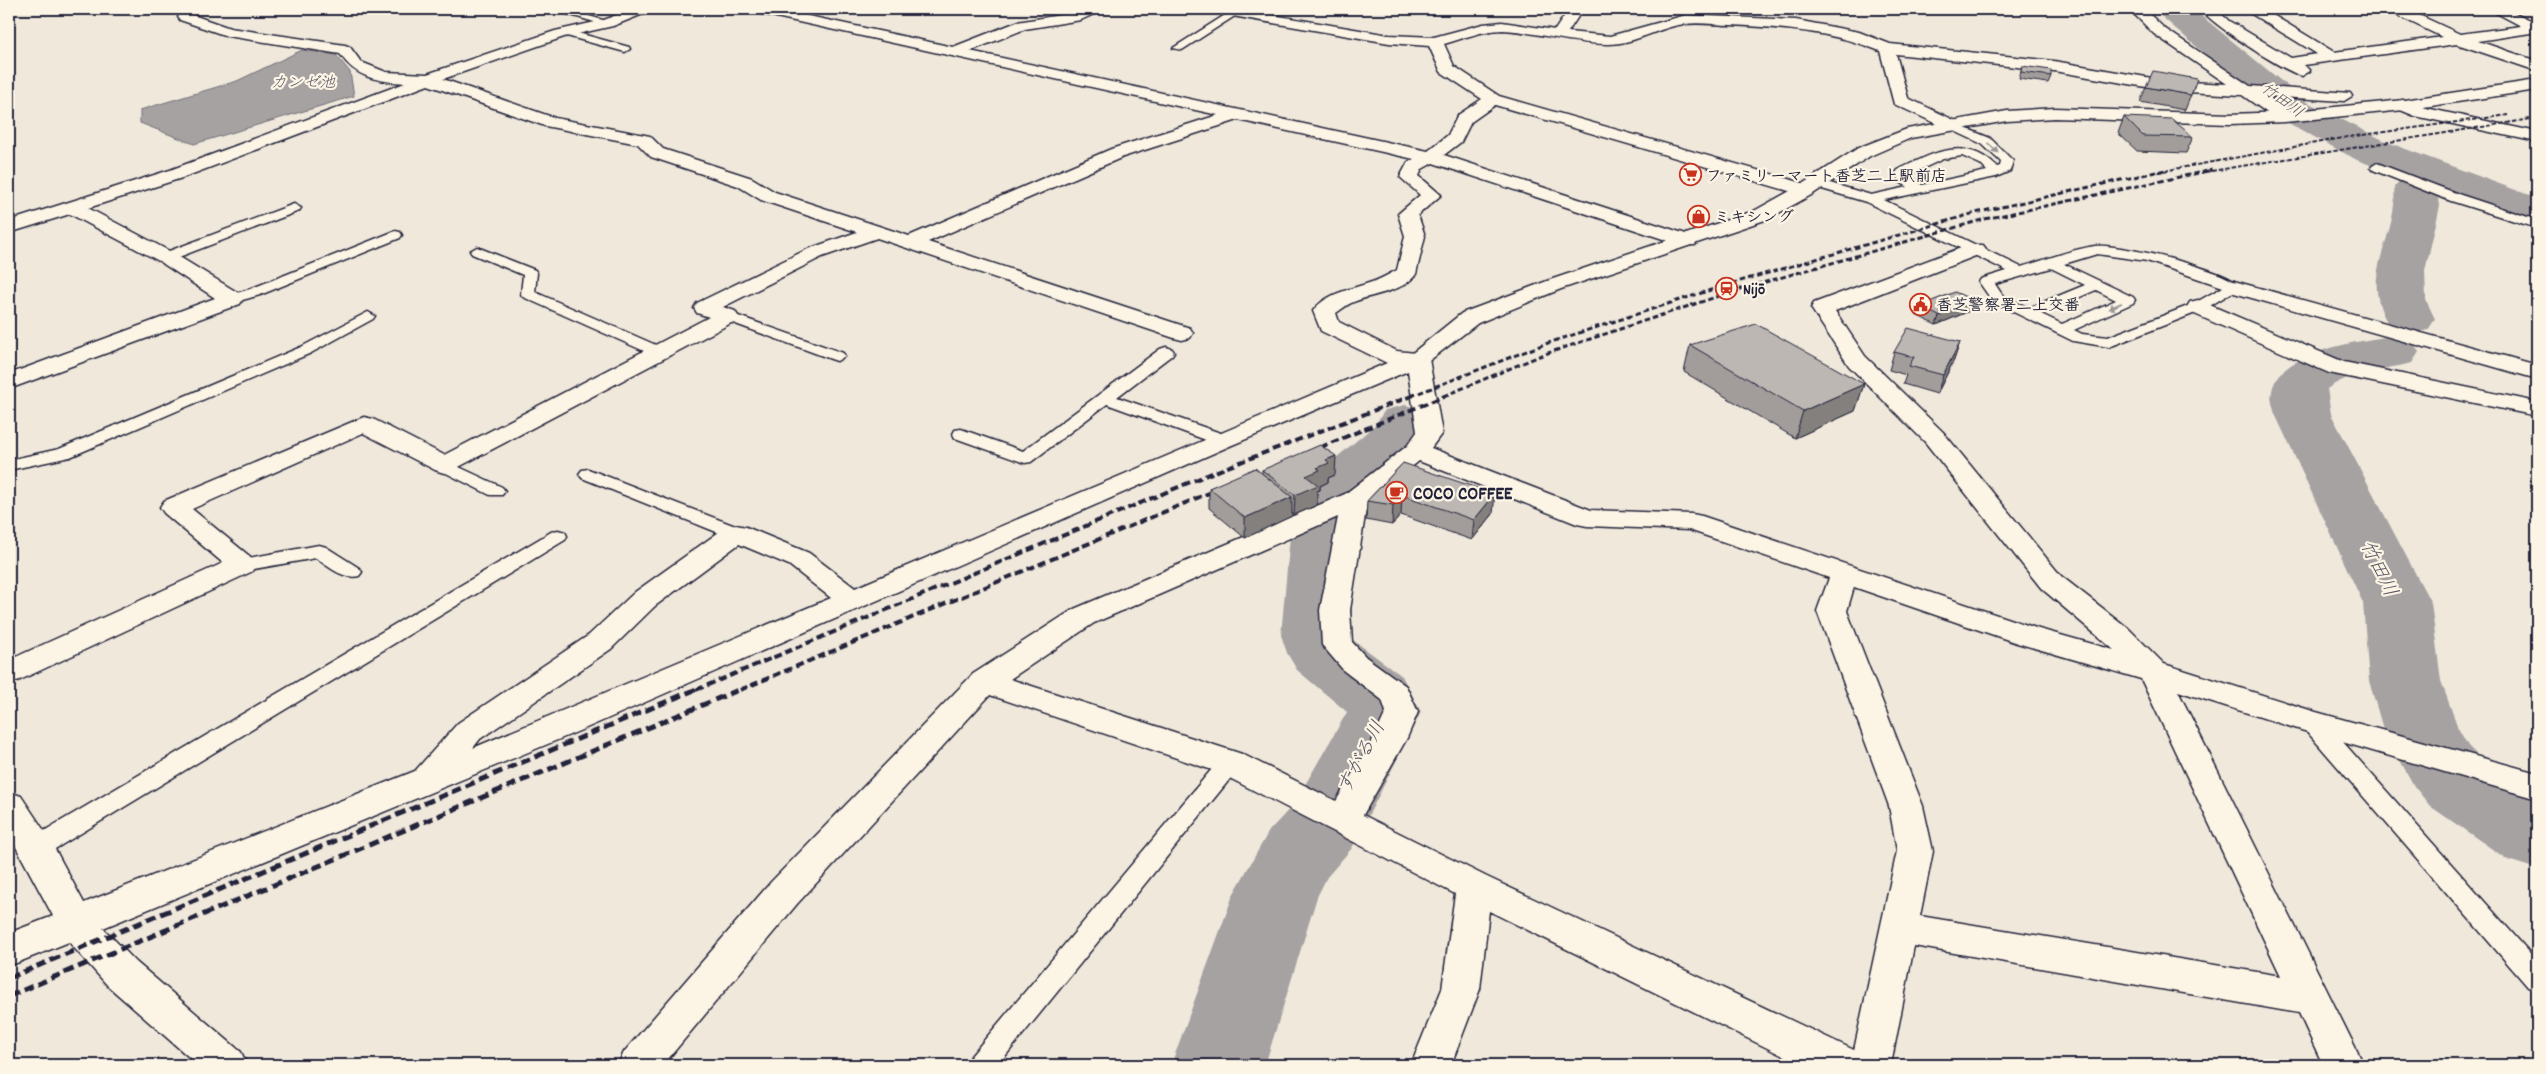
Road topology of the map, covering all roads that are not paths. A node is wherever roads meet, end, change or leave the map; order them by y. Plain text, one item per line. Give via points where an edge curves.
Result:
1 (556, 9) edge
2 (642, 9) edge
3 (758, 9) edge
4 (1093, 9) edge
5 (1215, 9) edge
6 (1488, 9) edge
7 (1576, 9) edge
8 (2136, 9) edge
9 (2208, 9) edge
10 (2395, 9) edge
11 (2496, 9) edge
12 (2255, 10) edge
13 (1240, 11) edge
14 (1810, 13) dead end
15 (185, 17) dead end
16 (608, 23) junction
17 (1796, 24) junction
18 (1483, 28) junction
19 (2537, 28) edge
20 (567, 33) junction
21 (1559, 34) junction
22 (2458, 39) junction
23 (1435, 42) junction
24 (1178, 48) dead end
25 (1887, 48) junction
26 (625, 49) dead end
27 (957, 51) junction
28 (2332, 57) junction
29 (2287, 62) junction
30 (2537, 66) edge
31 (428, 79) junction
32 (2537, 85) edge
33 (2247, 91) junction
34 (2344, 96) junction
35 (1493, 99) junction
36 (2404, 105) junction
37 (2364, 108) junction
38 (1240, 114) junction
39 (2285, 117) junction
40 (1950, 125) junction
41 (2537, 137) edge
42 (1431, 157) junction
43 (2377, 168) dead end
44 (1996, 173) junction
45 (1811, 186) junction
46 (1918, 188) junction
47 (1871, 199) junction
48 (73, 208) junction
49 (294, 208) dead end
50 (2537, 224) edge
51 (9, 227) edge
52 (876, 232) junction
53 (395, 235) dead end
54 (1688, 241) junction
55 (910, 243) junction
56 (1976, 249) junction
57 (477, 251) dead end
58 (166, 257) junction
59 (2050, 262) junction
60 (2020, 272) junction
61 (2096, 285) junction
62 (2234, 287) junction
63 (232, 299) junction
64 (2198, 307) junction
65 (2029, 314) junction
66 (368, 316) dead end
67 (727, 316) junction
68 (2062, 330) junction
69 (1182, 333) dead end
70 (659, 352) junction
71 (1166, 352) dead end
72 (838, 356) dead end
73 (1417, 359) junction
74 (2537, 372) edge
75 (9, 382) edge
76 (1104, 398) junction
77 (2537, 409) edge
78 (961, 434) dead end
79 (1223, 440) junction
80 (1416, 451) junction
81 (9, 465) edge
82 (444, 465) junction
83 (588, 474) dead end
84 (496, 491) dead end
85 (1334, 508) junction
86 (736, 533) junction
87 (558, 536) dead end
88 (243, 565) junction
89 (352, 572) dead end
90 (1844, 575) junction
91 (853, 601) junction
92 (9, 672) edge
93 (2153, 672) junction
94 (984, 682) junction
95 (2312, 722) junction
96 (1230, 762) junction
97 (425, 782) junction
98 (2537, 786) edge
99 (9, 805) edge
100 (1333, 815) junction
101 (36, 848) junction
102 (1474, 887) junction
103 (75, 923) junction
104 (1900, 928) junction
105 (9, 950) edge
106 (2537, 979) edge
107 (2311, 998) junction
108 (227, 1065) edge
109 (638, 1065) edge
110 (980, 1065) edge
111 (1431, 1065) edge
112 (1843, 1065) edge
113 (1871, 1065) edge
114 (2344, 1065) edge

1 - 16 lane
2 - 16 street
3 - 27 street
4 - 27 street via 1076,17 1022,25
5 - 13 street
6 - 18 street
7 - 21 street
8 - 33 street via 2159,31
9 - 29 street via 2224,24
10 - 22 street
11 - 19 street
12 - 28 street
13 - 23 street via 1389,39
13 - 24 lane
14 - 17 street
15 - 31 street via 227,32 345,50 355,65 382,77
16 - 20 street
17 - 21 street via 1686,20 1610,40
17 - 25 street via 1854,35
18 - 21 street via 1502,26
18 - 23 street
19 - 22 street
20 - 26 lane
20 - 31 street
22 - 28 street
22 - 30 street
23 - 35 street via 1446,69
25 - 33 street via 2054,66 2169,86
25 - 40 street via 1900,101
27 - 38 street
28 - 29 street
29 - 34 street
31 - 48 street via 288,134
31 - 52 street via 551,122 644,140 656,153 745,182 768,196
32 - 36 street
33 - 34 street
33 - 39 street
34 - 37 street
35 - 42 street via 1464,118 1455,138
35 - 45 street
36 - 37 street
36 - 41 street via 2421,112
37 - 39 street
38 - 42 street
38 - 55 street via 1117,153
39 - 40 street via 2230,119 2055,113
40 -> 44 lane via 1986,141 2008,161 2006,168
40 - 45 street via 1907,134 1864,152
42 - 54 street
42 - 73 street via 1414,166 1409,177 1432,195 1408,214 1416,225 1416,240 1406,274 1382,286 1346,297 1324,310 1329,326 1359,343 1393,358
43 - 50 lane
44 - 46 lane
44 - 46 lane via 1987,162 1969,154 1948,152 1902,172 1904,179
45 - 47 lane
45 - 54 street via 1761,214
46 - 47 lane
47 - 56 lane
48 - 51 street
48 - 58 street
49 - 58 lane
52 - 55 street
52 - 67 street via 815,252 705,308
53 - 63 lane
54 - 73 street via 1554,285 1470,318
55 - 69 street
56 - 60 lane
56 - 93 street via 1822,308 1857,361 1934,437 2051,582 2117,635
57 - 70 lane via 530,272 528,294
58 - 63 street
59 - 60 lane
59 - 61 lane
59 - 62 lane via 2096,250 2112,250 2193,269
60 - 65 lane via 1986,282 1998,299
61 - 65 lane
61 -> 68 lane via 2128,300
62 - 64 lane
62 - 74 street
63 - 75 street
64 - 68 lane via 2110,342 2078,338
64 - 77 street via 2329,364
65 - 68 lane
66 - 81 lane via 306,350 64,453
67 - 70 street
67 - 72 lane
70 - 82 street
71 - 76 lane
73 - 79 street
73 - 80 street via 1430,433
76 - 78 lane via 1025,458
76 - 79 lane
79 - 91 street
80 - 85 street
80 - 90 street via 1587,518 1692,522
82 - 84 lane
82 - 88 street via 364,424 173,507
83 - 86 lane
85 - 94 street via 1084,616
85 - 100 street via 1337,645 1355,664 1395,694 1402,712 1391,738
86 - 91 street via 799,559
86 - 97 street via 645,599 600,642 469,731
87 - 101 lane
88 - 89 lane via 319,551
88 - 92 street
90 - 93 street via 2028,636
90 - 104 street via 1832,611 1906,806 1915,851
91 - 97 street
93 - 95 street
93 - 107 street
94 - 96 street
94 - 109 street via 784,893
95 - 98 street
95 - 106 lane
96 - 100 street
96 - 110 lane
97 - 103 street
99 - 101 street
100 - 102 street
101 - 103 street
102 - 111 street via 1460,989
102 - 112 street
103 - 105 street
103 - 108 street via 122,974
104 - 107 street
104 - 113 street
107 - 114 street

